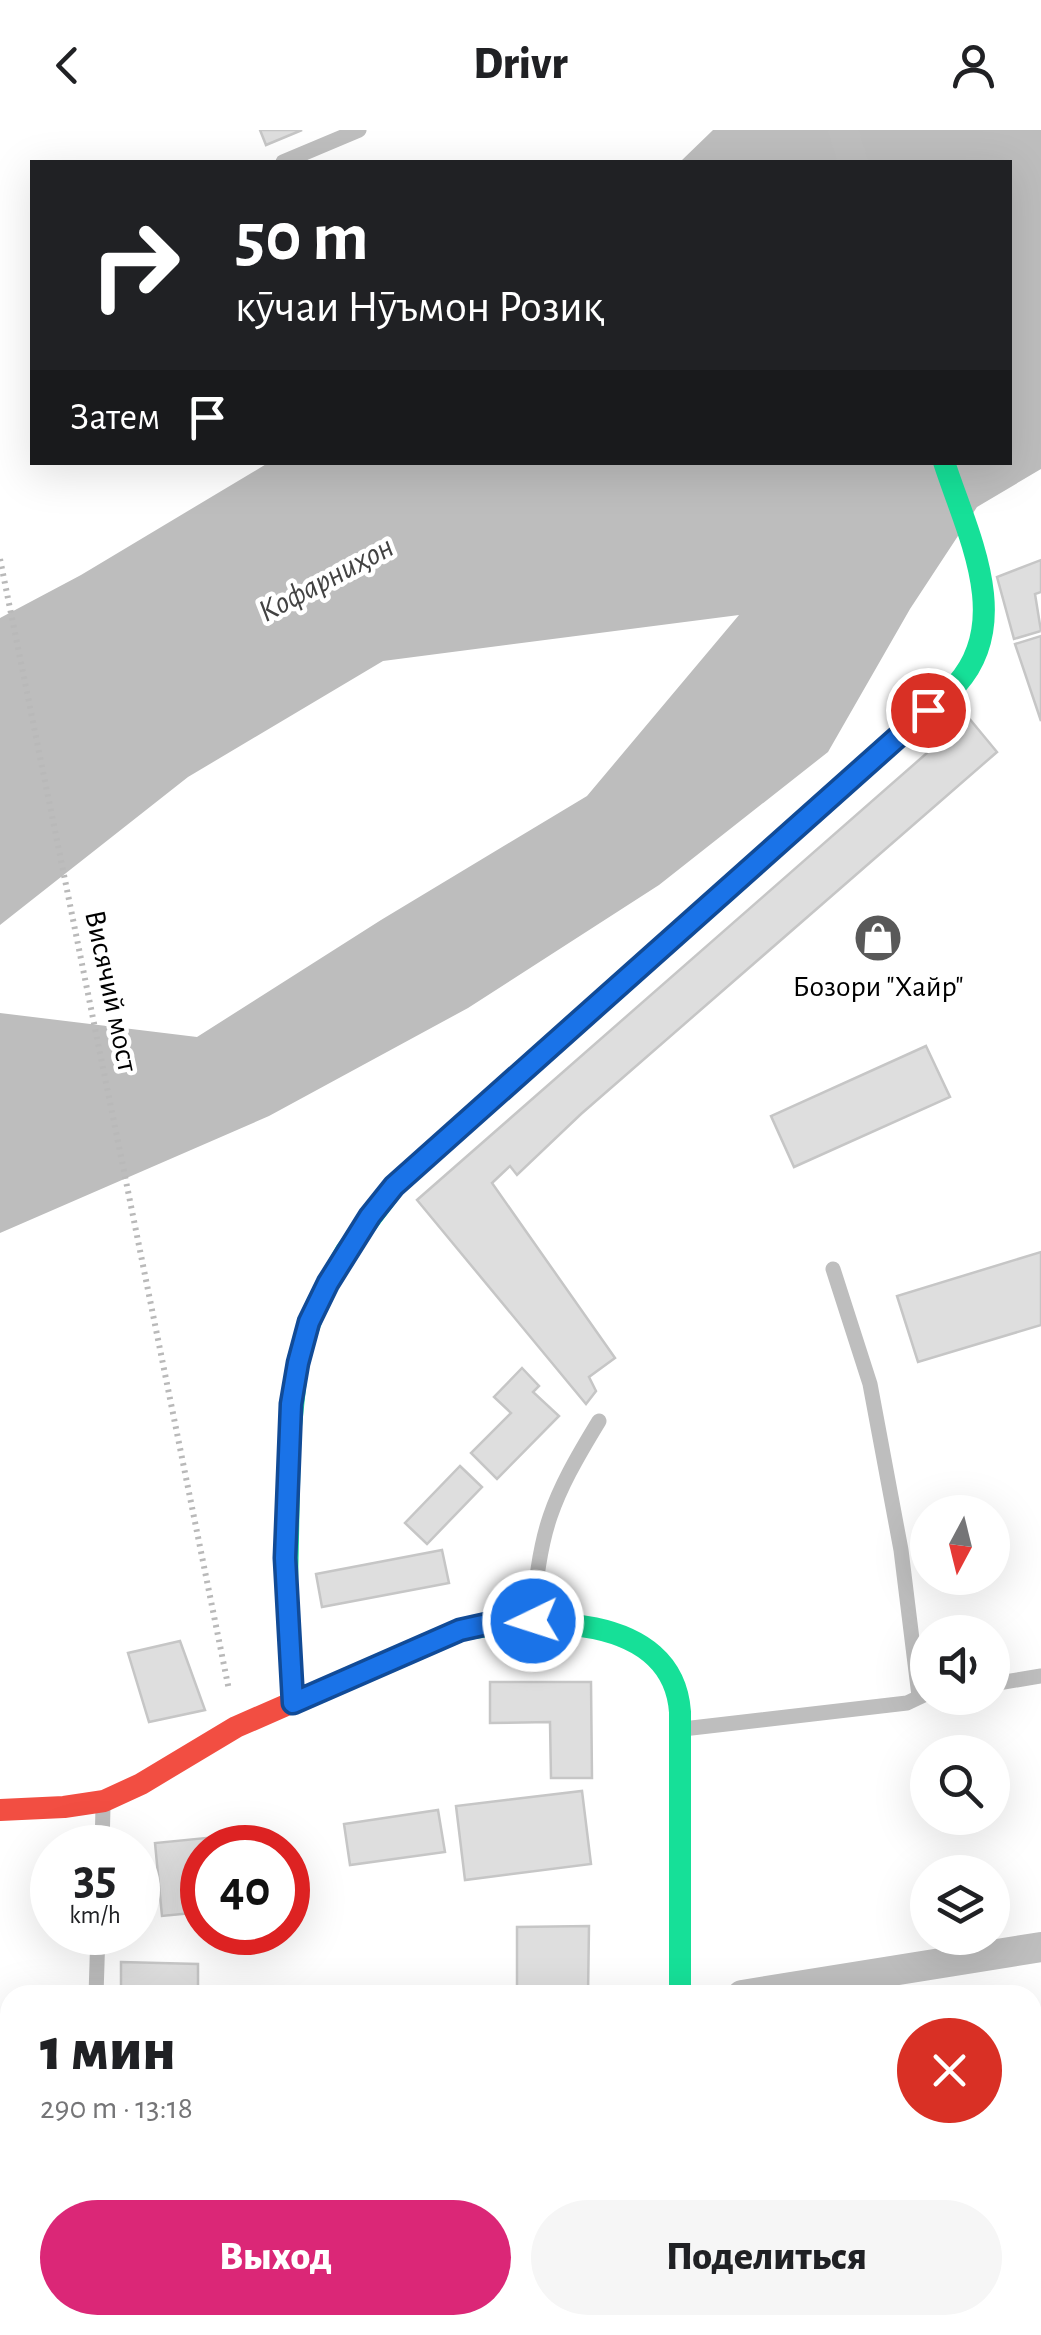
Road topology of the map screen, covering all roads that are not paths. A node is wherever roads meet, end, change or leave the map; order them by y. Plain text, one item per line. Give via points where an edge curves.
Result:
1 (359, 130) edge
2 (844, 130) edge
3 (288, 160) edge
4 (852, 160) edge
5 (945, 465) edge
6 (833, 1269) dead end
7 (599, 1422) dead end
8 (911, 1615) edge
9 (533, 1621) junction
10 (1041, 1676) edge
11 (1010, 1681) edge
12 (910, 1702) edge
13 (293, 1703) junction
14 (679, 1729) junction
15 (104, 1802) junction
16 (0, 1810) edge
17 (103, 1825) edge
18 (1041, 1947) edge
19 (97, 1955) edge
20 (96, 1985) edge
21 (680, 1985) edge
22 (804, 1985) edge

1 - 3 lane
2 - 4 street
5 - 13 street via 986,616 983,638 957,684 394,1186 348,1248 309,1322 291,1404 285,1558
6 - 8 lane via 870,1384
7 - 9 lane via 550,1510
9 - 13 street via 460,1630
9 - 14 street via 629,1638 654,1656 675,1684
10 - 11 lane
12 - 14 lane
13 - 15 street via 236,1727
14 - 21 street
15 - 16 street
15 - 17 lane
18 - 22 street
19 - 20 lane

